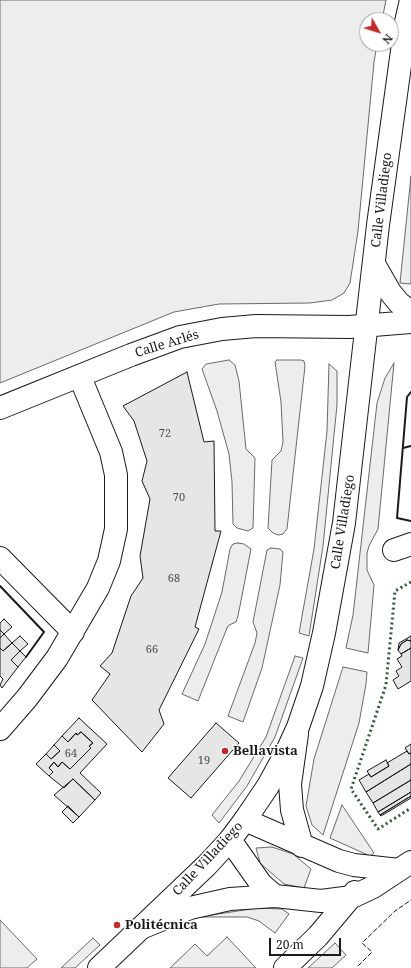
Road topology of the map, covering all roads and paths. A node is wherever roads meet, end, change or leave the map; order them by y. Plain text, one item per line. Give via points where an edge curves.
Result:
1 (411, 0) edge
2 (374, 264) junction
3 (411, 312) edge
4 (411, 322) edge
5 (368, 326) junction
6 (80, 376) junction
7 (0, 408) edge
8 (0, 558) edge
9 (73, 632) junction
10 (298, 728) junction
11 (0, 729) edge
12 (245, 820) junction
13 (230, 840) junction
14 (302, 846) junction
15 (354, 865) junction
16 (405, 866) edge
17 (275, 896) junction
18 (352, 897) junction
19 (140, 929) junction
20 (99, 968) edge
21 (285, 968) edge

1 - 2 main road, Calle Villadiego
2 - 3 main road via 390,292
2 - 5 main road, Calle Villadiego
4 - 5 main road, Calle Arlés
5 - 6 main road, Calle Arlés via 256,326 222,329 180,337
5 - 10 main road, Calle Villadiego via 344,524 318,664
6 - 7 main road, Calle Arlés
6 - 9 main road via 111,452 116,475 117,500 116,529 109,561 98,588
8 - 9 main road
9 - 11 main road via 53,664
10 - 12 main road, Calle Villadiego via 268,786
10 - 14 main road via 290,784 292,810
12 - 13 main road, Calle Villadiego
12 - 14 main road
13 - 17 main road via 262,884
13 - 19 main road, Calle Villadiego
14 - 15 main road
15 - 16 main road
15 - 18 main road via 359,880
16 - 18 main road
17 - 18 main road via 321,901
17 - 19 main road via 230,899 190,908
18 - 21 main road via 318,936
19 - 20 main road, Calle Villadiego

